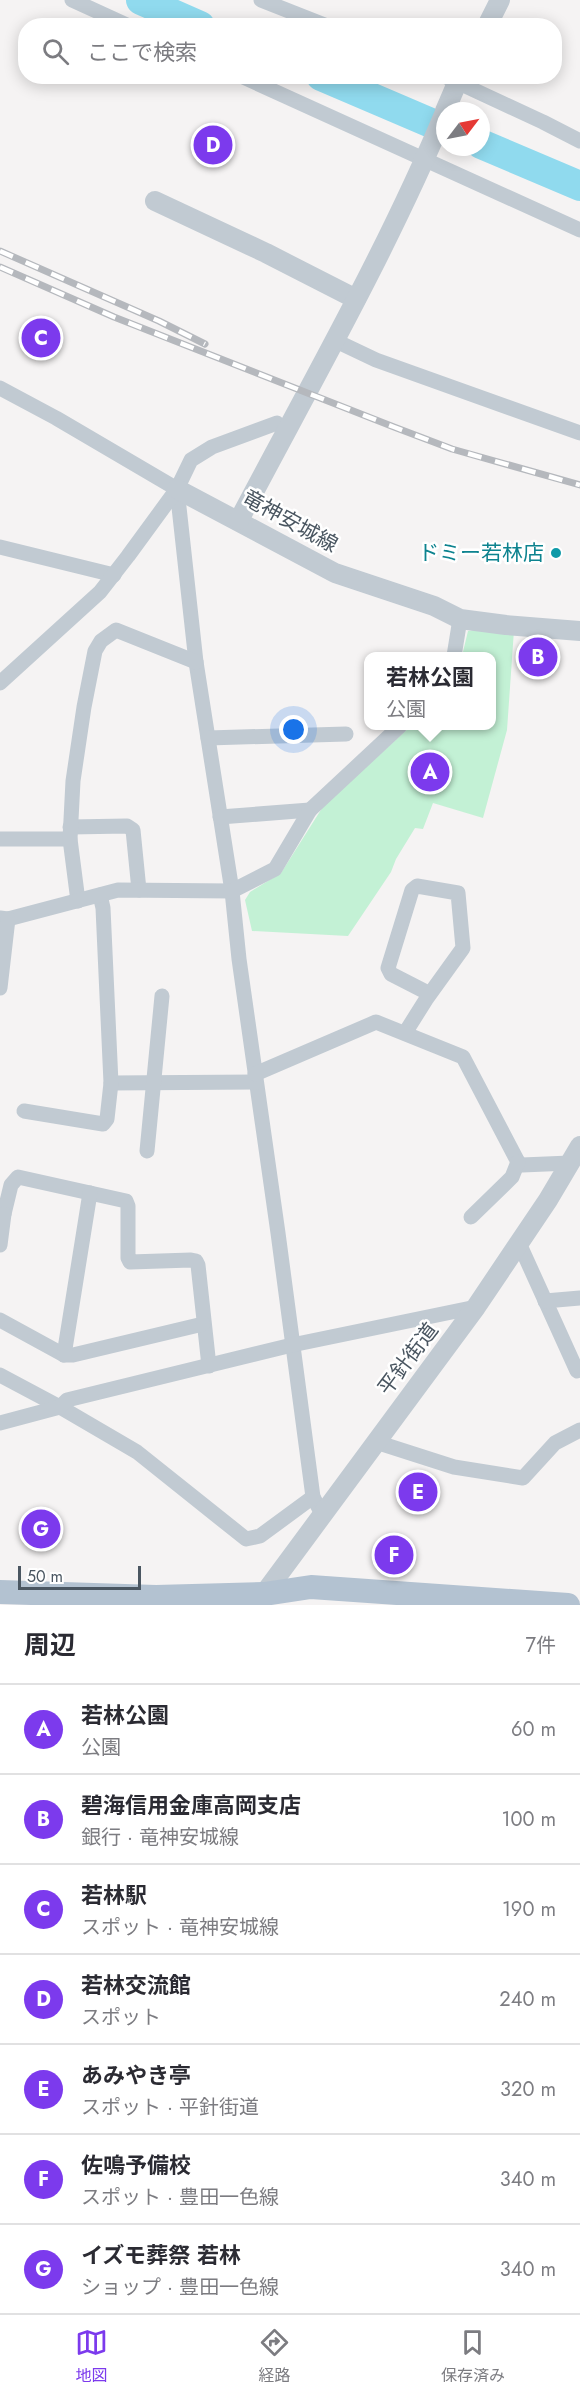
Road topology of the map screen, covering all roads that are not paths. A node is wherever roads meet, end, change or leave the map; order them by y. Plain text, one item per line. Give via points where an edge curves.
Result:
1 (72, 0) edge
2 (261, 0) edge
3 (500, 0) edge
4 (111, 18) edge
5 (307, 18) edge
6 (490, 18) edge
7 (259, 84) edge
8 (453, 84) edge
9 (461, 84) edge
10 (448, 102) edge
11 (436, 132) edge
12 (580, 141) edge
13 (425, 158) junction
14 (155, 201) dead end
15 (580, 230) edge
16 (356, 299) junction
17 (336, 341) junction
18 (0, 388) edge
19 (277, 423) dead end
20 (580, 433) edge
21 (177, 489) junction
22 (238, 520) junction
23 (0, 547) edge
24 (114, 575) junction
25 (460, 619) junction
26 (580, 630) edge
27 (455, 652) edge
28 (196, 662) junction
29 (0, 683) edge
30 (396, 730) edge
31 (346, 734) dead end
32 (208, 738) junction
33 (310, 810) junction
34 (220, 817) junction
35 (70, 833) junction
36 (0, 839) edge
37 (139, 890) junction
38 (232, 891) junction
39 (100, 895) junction
40 (78, 901) junction
41 (4, 918) edge
42 (0, 988) edge
43 (430, 994) junction
44 (162, 996) dead end
45 (405, 1033) junction
46 (255, 1078) junction
47 (111, 1083) junction
48 (155, 1083) junction
49 (24, 1111) dead end
50 (580, 1146) edge
51 (147, 1151) dead end
52 (518, 1162) junction
53 (572, 1170) edge
54 (90, 1193) junction
55 (2, 1213) edge
56 (471, 1217) dead end
57 (519, 1243) junction
58 (0, 1245) edge
59 (580, 1298) edge
60 (545, 1301) junction
61 (476, 1307) junction
62 (0, 1320) edge
63 (203, 1324) junction
64 (292, 1345) junction
65 (64, 1354) junction
66 (209, 1366) junction
67 (577, 1371) dead end
68 (0, 1376) edge
69 (60, 1407) junction
70 (0, 1423) edge
71 (580, 1430) edge
72 (376, 1442) junction
73 (317, 1505) junction
74 (0, 1592) edge
75 (260, 1600) edge
76 (150, 1601) edge
77 (311, 1605) edge
78 (568, 1605) edge

1 - 4 street
2 - 5 street
3 - 6 street
7 - 13 street
8 - 10 street
9 - 12 street
11 - 13 street
13 - 15 street
13 - 16 street
14 - 16 street
16 - 17 street
17 - 20 street via 376,360
17 - 22 street
18 - 21 street, 竜神安城線
19 - 21 street via 212,447 192,460
21 - 22 street, 竜神安城線
21 - 24 street
21 - 28 street
22 - 25 street, 竜神安城線 via 335,573 434,606
23 - 24 street
24 - 29 street
25 - 26 street, 竜神安城線
25 - 27 street
28 - 32 street
28 - 35 street via 116,630 101,641 95,651 84,707
30 - 33 street
31 - 32 street
32 - 34 street
33 - 34 street
33 - 38 street via 275,869
34 - 38 street
35 - 36 street
35 - 37 street via 127,826 133,831
35 - 40 street
37 - 38 street
37 - 39 street
38 - 46 street
39 - 40 street
39 - 47 street via 104,908
40 - 41 street
41 - 42 street
43 - 43 street via 464,948 458,893 417,886 412,890 388,968 391,974
43 - 45 street
44 - 48 street
45 - 46 street via 376,1022
45 - 52 street via 463,1057
46 - 48 street
46 - 64 street
47 - 48 street
47 - 49 street via 103,1124
48 - 51 street
50 - 53 street, 平針街道
52 - 53 street
52 - 56 street via 512,1177
53 - 57 street, 平針街道
54 - 55 street via 18,1177 11,1185
54 - 63 street via 126,1201 130,1262 196,1261
54 - 65 street
55 - 58 street
57 - 60 street
57 - 61 street, 平針街道
59 - 60 street
60 - 67 street
61 - 64 street
61 - 72 street, 平針街道
62 - 65 street
63 - 65 street
63 - 66 street
64 - 66 street
64 - 73 street
66 - 69 street via 67,1400
68 - 69 street
69 - 70 street
69 - 73 street via 137,1452 246,1539 260,1536
71 - 72 street via 555,1443 523,1478 454,1467
72 - 73 street, 平針街道
73 - 75 street, 平針街道
74 - 76 main road
75 - 76 main road
75 - 77 main road
75 - 78 main road via 311,1587

